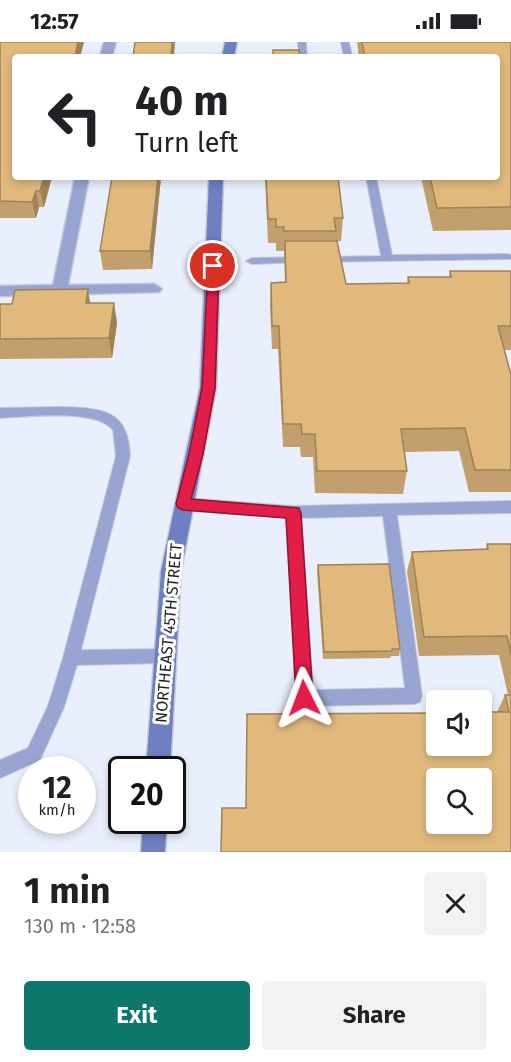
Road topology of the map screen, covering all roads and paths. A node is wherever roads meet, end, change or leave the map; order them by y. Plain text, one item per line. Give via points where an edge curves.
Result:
1 (81, 180) edge
2 (216, 180) edge
3 (372, 180) edge
4 (507, 257) dead end
5 (387, 259) junction
6 (252, 261) dead end
7 (154, 290) dead end
8 (0, 291) edge
9 (59, 291) junction
10 (0, 413) edge
11 (183, 504) junction
12 (511, 507) edge
13 (389, 510) junction
14 (293, 513) junction
15 (165, 656) junction
16 (71, 658) junction
17 (159, 756) edge
18 (0, 769) edge
19 (154, 834) edge
20 (153, 852) edge

1 - 9 street
2 - 11 street, NORTHEAST 45TH STREET via 208,388
3 - 5 lane
4 - 5 lane
5 - 6 lane
7 - 9 street
8 - 9 street
10 - 16 lane via 94,412 113,421 123,436 123,456
11 - 14 lane
11 - 15 street, NORTHEAST 45TH STREET via 171,571
12 - 13 lane
13 - 14 lane
13 - 14 lane via 414,696 304,698
15 - 16 lane
15 - 17 street, NORTHEAST 45TH STREET
16 - 18 lane via 56,707 34,754
19 - 20 street

